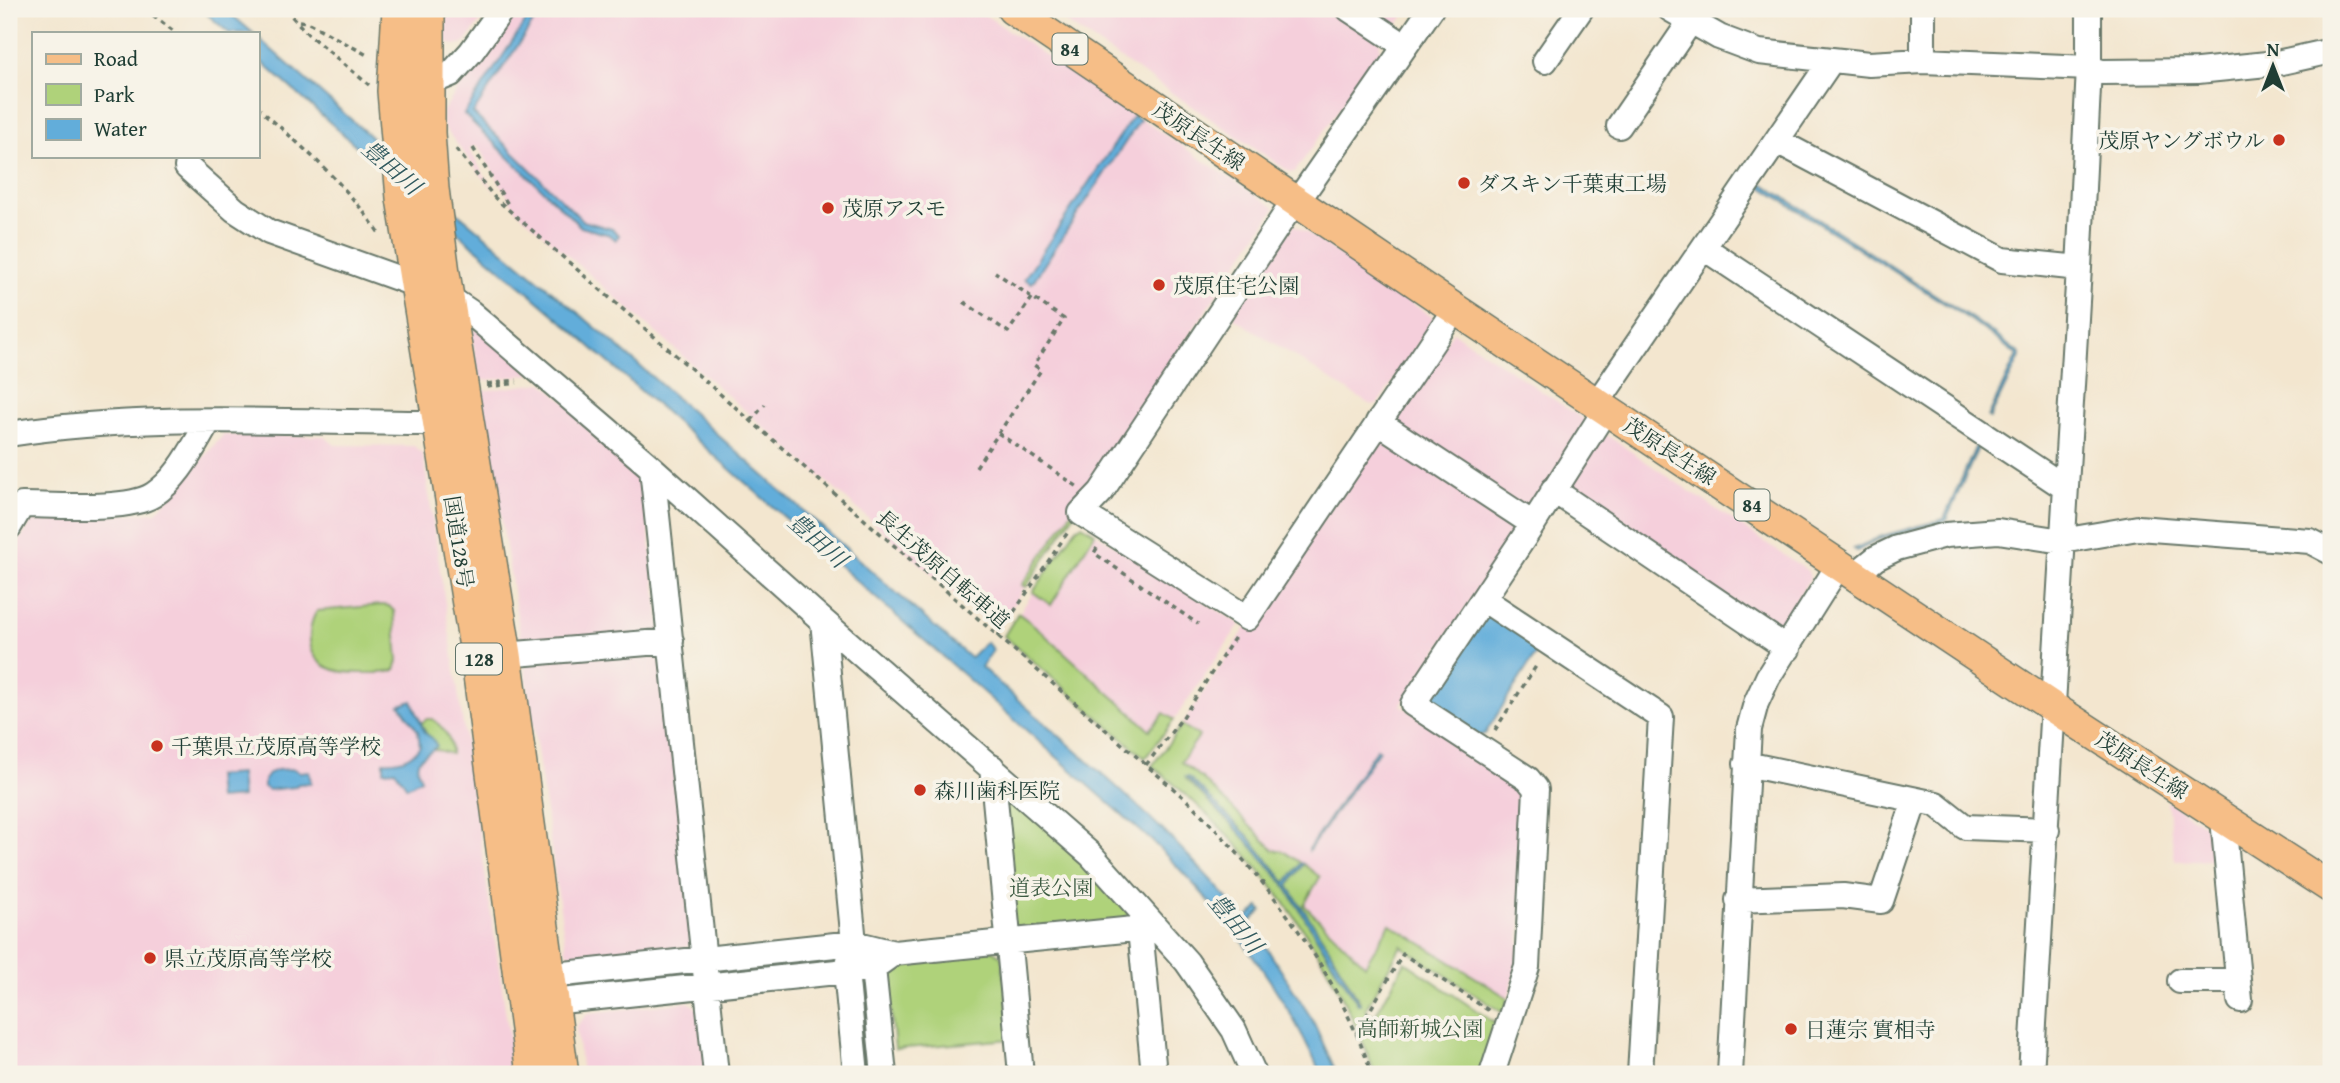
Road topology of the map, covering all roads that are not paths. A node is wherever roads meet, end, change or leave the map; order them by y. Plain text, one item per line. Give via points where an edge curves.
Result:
1 (400, 9) edge
2 (427, 9) edge
3 (502, 9) edge
4 (1012, 9) edge
5 (1349, 9) edge
6 (1431, 9) edge
7 (1580, 9) edge
8 (1923, 9) edge
9 (2089, 9) edge
10 (1680, 15) edge
11 (1405, 46) junction
12 (2331, 51) edge
13 (1545, 61) dead end
14 (1831, 61) junction
15 (1923, 61) junction
16 (2089, 68) junction
17 (406, 92) junction
18 (1619, 126) dead end
19 (1777, 141) junction
20 (187, 167) dead end
21 (1297, 202) junction
22 (1704, 248) junction
23 (2079, 268) junction
24 (435, 284) junction
25 (1455, 309) junction
26 (466, 404) junction
27 (1601, 406) junction
28 (209, 421) junction
29 (1378, 422) junction
30 (9, 434) edge
31 (652, 468) junction
32 (2064, 487) junction
33 (1553, 490) junction
34 (1533, 524) junction
35 (9, 527) edge
36 (2062, 541) junction
37 (2331, 552) edge
38 (1848, 569) junction
39 (1483, 599) junction
40 (823, 621) junction
41 (671, 641) junction
42 (1787, 649) junction
43 (504, 655) junction
44 (2054, 708) junction
45 (1746, 764) junction
46 (992, 767) junction
47 (1915, 800) junction
48 (2222, 819) junction
49 (2047, 830) junction
50 (2331, 888) edge
51 (1738, 900) junction
52 (1147, 928) junction
53 (1007, 942) junction
54 (854, 943) junction
55 (894, 953) junction
56 (704, 958) junction
57 (873, 968) junction
58 (846, 971) junction
59 (2180, 981) dead end
60 (707, 987) junction
61 (542, 989) junction
62 (534, 1074) edge
63 (561, 1074) edge
64 (716, 1074) edge
65 (856, 1074) edge
66 (884, 1074) edge
67 (1021, 1074) edge
68 (1154, 1074) edge
69 (1254, 1074) edge
70 (1492, 1074) edge
71 (1640, 1074) edge
72 (1730, 1074) edge
73 (2031, 1074) edge

1 - 17 highway, 国道128号 / 128
2 - 17 highway, 国道128号 / 128
3 - 17 street via 451,74
4 - 21 main road, 茂原長生線 / 84
5 - 11 street
6 - 11 street
7 - 13 street
8 - 15 street
9 - 16 street
10 - 14 street via 1759,52
10 - 18 street
11 - 21 street
12 - 16 street via 2277,64 2198,71 2102,72
14 - 15 street
14 - 19 street
15 - 16 street
16 - 23 street
17 - 24 highway, 国道128号 / 128 via 441,140 431,189
17 - 24 highway, 国道128号 / 128 via 400,245
19 - 22 street
19 - 23 street via 2002,260
20 - 24 street via 234,210 269,232
21 - 25 main road, 茂原長生線 / 84
21 - 29 street via 1101,492 1081,513 1247,618
22 - 27 street
22 - 32 street
23 - 32 street
24 - 26 highway, 国道128号 / 128
24 - 31 street
25 - 27 main road, 茂原長生線 / 84
25 - 29 street
26 - 28 street
26 - 43 highway, 国道128号 / 128
26 - 61 highway, 国道128号 / 128 via 478,653
27 - 33 street
27 - 38 main road, 茂原長生線 / 84
28 - 30 street via 95,424
28 - 35 street via 180,469 152,496 121,505 22,505
29 - 34 street
31 - 40 street
31 - 41 street
32 - 36 street
33 - 34 street
33 - 42 street
34 - 39 street
36 - 37 street via 2138,528 2310,541
36 - 38 street via 1998,531 1946,535 1897,548
36 - 44 street
38 - 42 street
38 - 44 main road, 茂原長生線 / 84
39 - 70 street via 1413,704 1528,779 1536,789 1527,967
39 - 71 street via 1661,717
40 - 46 street
40 - 54 street
41 - 43 street
41 - 56 street
42 - 45 street via 1756,703
43 - 61 highway, 国道128号 / 128
44 - 48 main road, 茂原長生線 / 84
44 - 49 street
45 - 47 street
45 - 51 street
46 - 52 street via 1091,855
46 - 53 street
47 - 49 street via 1936,804 1965,827
47 - 51 street via 1881,901 1843,896
48 - 50 main road, 茂原長生線 / 84
48 - 59 street via 2239,991
49 - 73 street
51 - 72 street
52 - 53 street
52 - 68 street
52 - 69 street via 1187,962 1234,1030
53 - 55 street
53 - 67 street
54 - 55 street
54 - 56 street
54 - 57 street
54 - 58 street
55 - 57 street
56 - 60 street
56 - 61 street
57 - 58 street
57 - 66 street
58 - 60 street
58 - 65 street
60 - 61 street
60 - 64 street
61 - 62 highway, 国道128号 / 128
61 - 63 highway, 国道128号 / 128

